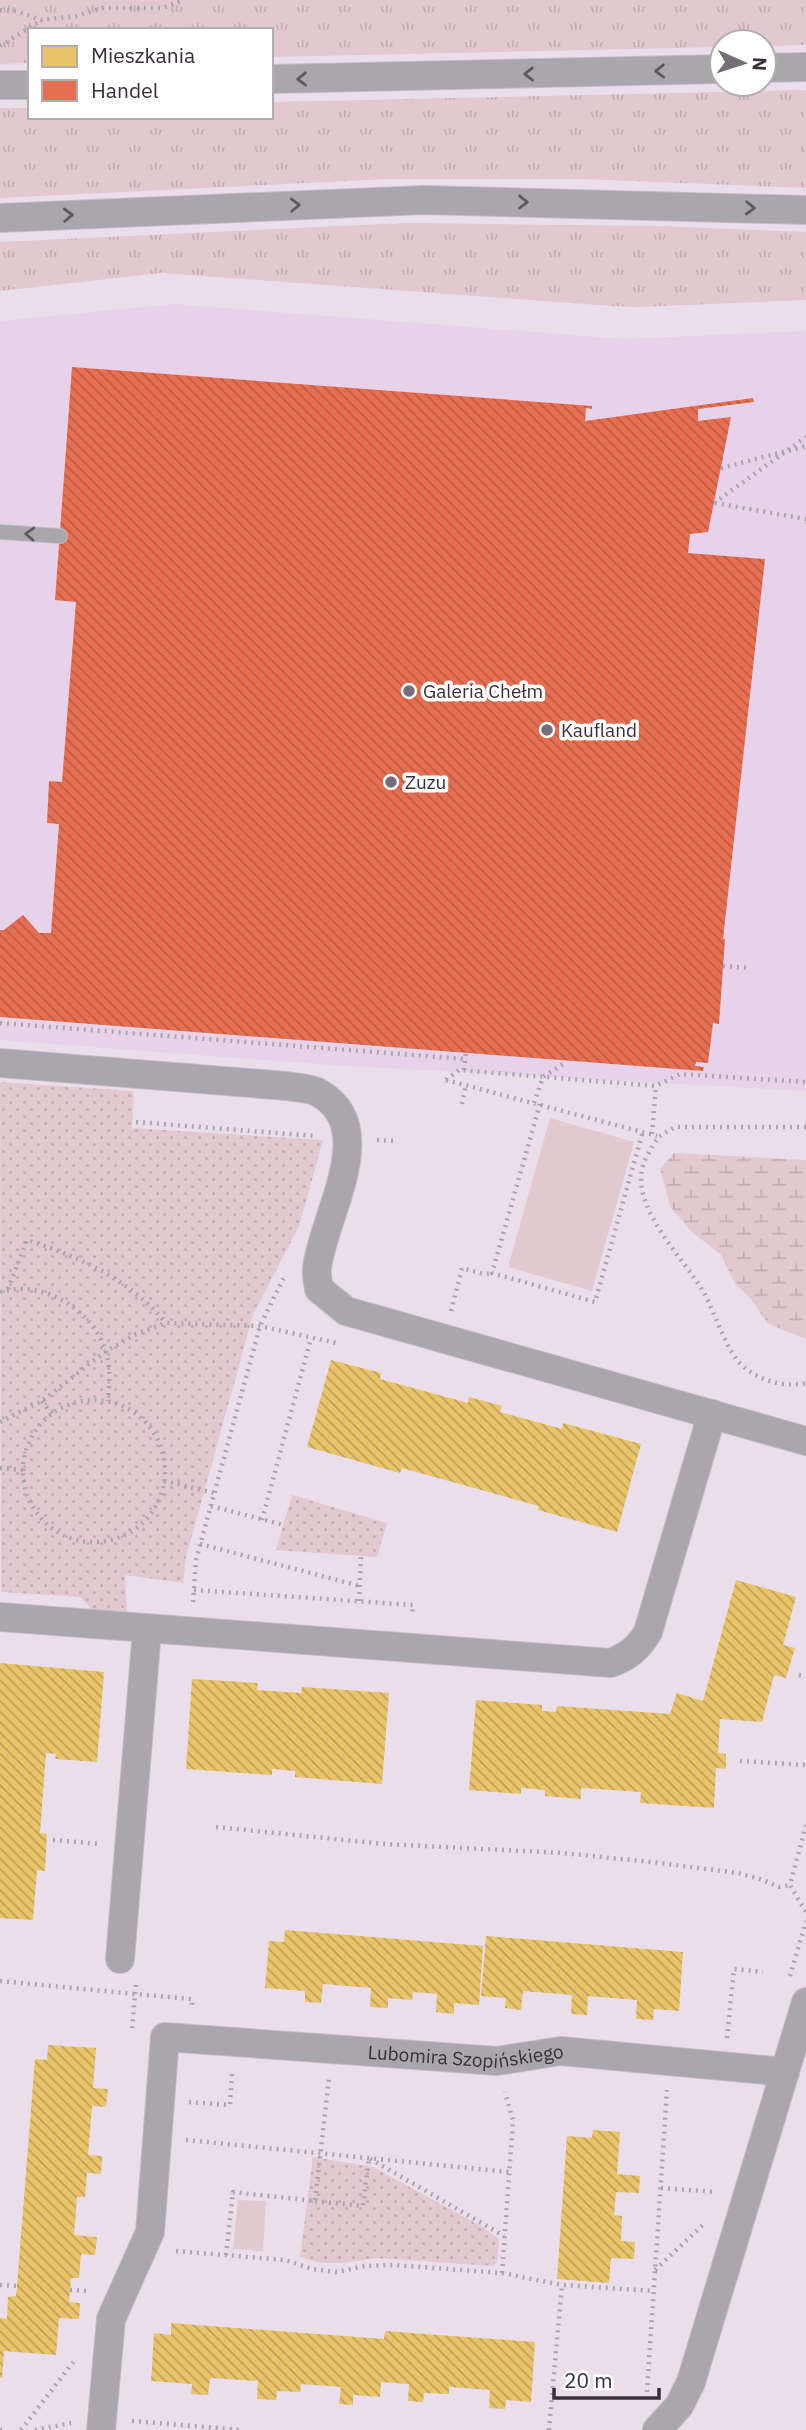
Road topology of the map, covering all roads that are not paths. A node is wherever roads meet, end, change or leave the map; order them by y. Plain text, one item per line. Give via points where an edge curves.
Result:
1 (806, 67) edge
2 (778, 68) edge
3 (708, 69) edge
4 (273, 79) edge
5 (0, 85) edge
6 (28, 85) edge
7 (806, 210) edge
8 (0, 218) edge
9 (0, 532) edge
10 (60, 536) dead end
11 (0, 1063) edge
12 (712, 1414) junction
13 (806, 1441) edge
14 (0, 1618) edge
15 (147, 1630) junction
16 (120, 1959) road end
17 (806, 2002) edge
18 (785, 2073) junction
19 (101, 2425) edge
20 (657, 2430) edge

1 - 2 street
3 -> 4 street
5 - 6 street
8 -> 7 street via 424,200
10 -> 9 lane
11 - 12 street via 318,1092 340,1111 349,1138 317,1270 319,1289 346,1311
12 - 13 street
12 - 15 street via 648,1632 639,1646 611,1663
14 - 15 street
15 - 16 street
17 - 18 street
18 - 19 street, Lubomira Szopińskiego via 561,2050 497,2061 165,2037 150,2232 111,2319
18 - 20 street via 691,2382 679,2406

